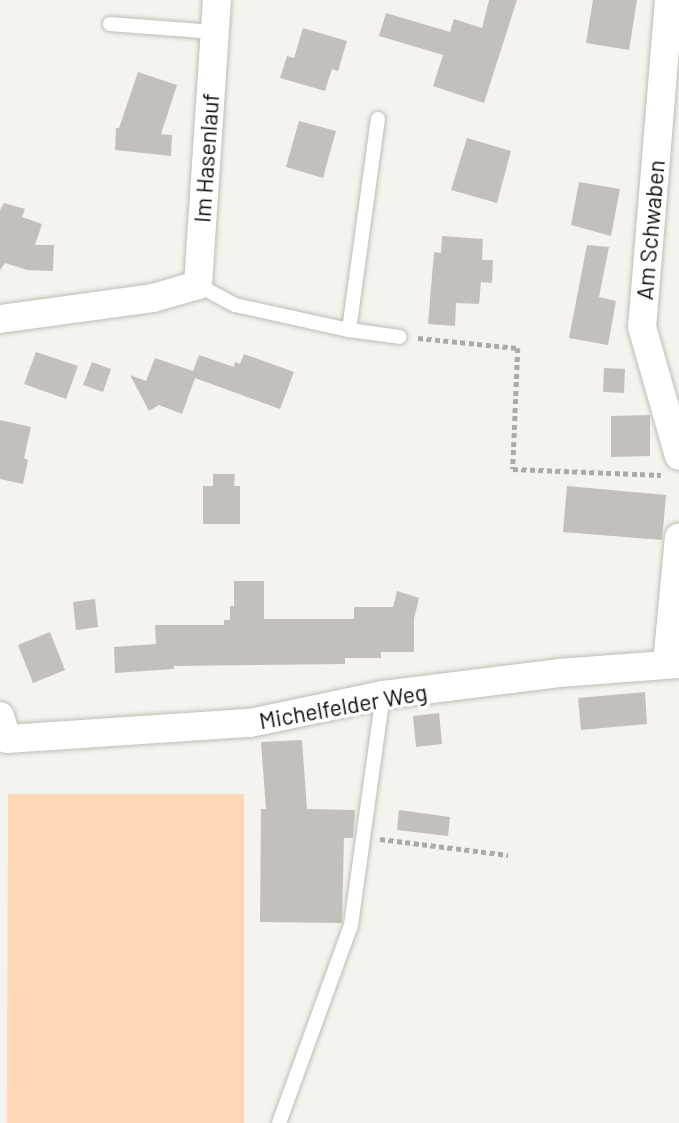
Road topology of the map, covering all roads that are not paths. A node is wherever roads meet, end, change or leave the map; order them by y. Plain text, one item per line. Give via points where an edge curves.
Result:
1 (217, 0) edge
2 (669, 0) edge
3 (110, 24) dead end
4 (214, 32) junction
5 (378, 119) dead end
6 (198, 285) junction
7 (0, 319) edge
8 (349, 330) junction
9 (400, 337) road end
10 (672, 466) edge
11 (679, 538) edge
12 (673, 664) edge
13 (383, 695) junction
14 (3, 727) edge
15 (279, 1123) edge

1 - 4 street, Im Hasenlauf
2 - 10 street, Am Schwaben via 642,327
3 - 4 lane
4 - 6 street, Im Hasenlauf
5 - 8 lane
6 - 7 street via 153,298
6 - 8 lane via 236,305
8 - 9 lane
11 - 12 street
12 - 13 street, Michelfelder Weg
13 - 14 street, Michelfelder Weg via 250,723
13 - 15 lane via 351,925

